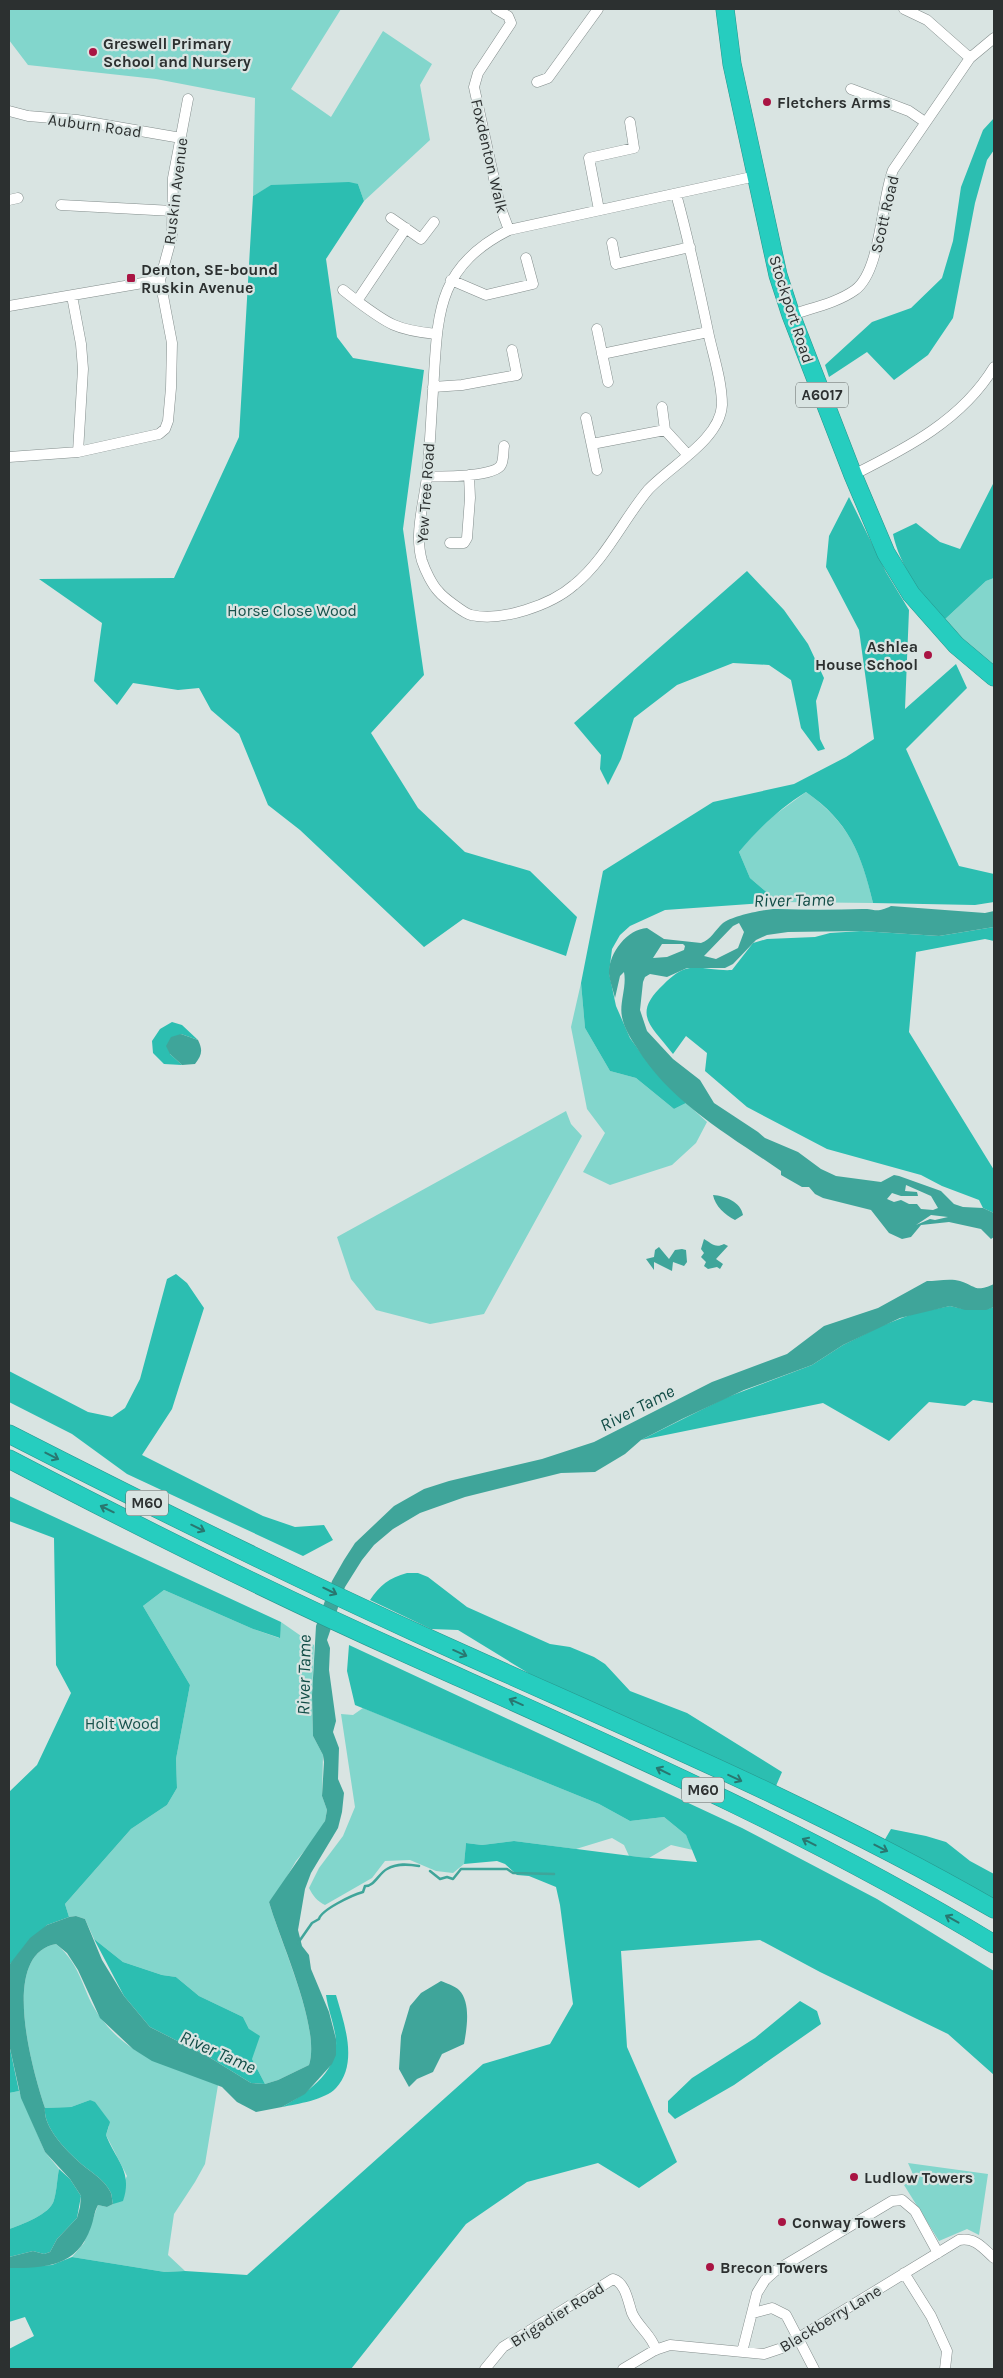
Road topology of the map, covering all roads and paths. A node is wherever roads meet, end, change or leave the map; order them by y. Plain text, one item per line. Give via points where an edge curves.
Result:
1 (496, 9) edge
2 (598, 9) edge
3 (725, 9) edge
4 (904, 9) edge
5 (994, 38) edge
6 (970, 58) junction
7 (537, 82) dead end
8 (851, 89) dead end
9 (188, 98) dead end
10 (9, 111) edge
11 (630, 122) dead end
12 (925, 122) junction
13 (181, 138) junction
14 (756, 176) junction
15 (676, 194) junction
16 (61, 205) dead end
17 (599, 210) junction
18 (173, 211) junction
19 (392, 218) dead end
20 (434, 222) dead end
21 (406, 228) junction
22 (508, 230) junction
23 (612, 242) dead end
24 (690, 247) junction
25 (526, 258) dead end
26 (160, 280) junction
27 (451, 280) junction
28 (343, 290) dead end
29 (72, 296) junction
30 (357, 300) junction
31 (9, 306) edge
32 (790, 315) junction
33 (597, 328) dead end
34 (708, 332) junction
35 (436, 334) junction
36 (512, 350) dead end
37 (602, 354) junction
38 (994, 367) edge
39 (608, 382) dead end
40 (433, 387) junction
41 (662, 407) dead end
42 (586, 418) dead end
43 (665, 430) junction
44 (592, 444) junction
45 (504, 446) dead end
46 (78, 452) junction
47 (687, 454) junction
48 (9, 457) edge
49 (597, 470) dead end
50 (469, 475) junction
51 (853, 475) junction
52 (427, 476) junction
53 (450, 543) dead end
54 (994, 677) edge
55 (9, 1434) edge
56 (9, 1458) edge
57 (994, 1909) edge
58 (994, 1944) edge
59 (938, 2253) junction
60 (994, 2258) edge
61 (904, 2273) junction
62 (753, 2313) junction
63 (799, 2338) junction
64 (656, 2350) junction
65 (742, 2352) junction
66 (485, 2369) edge
67 (623, 2369) edge
68 (814, 2369) edge
69 (945, 2369) edge

1 - 22 street, Foxdenton Walk via 508,16 511,23 478,73 474,87
2 - 7 street via 548,78
3 - 14 highway, Stockport Road / A6017 via 732,64
4 - 6 street via 927,20
5 - 6 street, Scott Road
6 - 12 street, Scott Road
8 - 12 street via 909,111
9 - 13 street, Ruskin Avenue
10 - 13 street, Auburn Road
11 - 17 street via 634,148 589,158
12 - 32 street, Scott Road via 902,154 891,177 873,264 864,280 845,296
13 - 18 street, Ruskin Avenue via 174,178
14 - 15 street, Yew Tree Road
14 - 32 highway, Stockport Road / A6017
15 - 17 street, Yew Tree Road
15 - 24 street, Yew Tree Road
16 - 18 street
17 - 22 street, Yew Tree Road
18 - 26 street, Ruskin Avenue via 171,243
19 - 21 street
20 - 21 street via 421,239
21 - 30 street
22 - 27 street, Yew Tree Road via 475,250
23 - 24 street via 616,264
24 - 34 street, Yew Tree Road
25 - 27 street via 533,284 486,295
26 - 29 street
26 - 46 street via 172,343 165,429 159,434
27 - 35 street, Yew Tree Road
28 - 30 street
29 - 31 street
29 - 46 street via 83,369
30 - 35 street via 387,323 412,332
32 - 51 highway, Stockport Road / A6017
33 - 37 street
34 - 37 street
34 - 47 street, Yew Tree Road via 722,406 714,429
35 - 40 street, Yew Tree Road
36 - 40 street via 517,375
37 - 39 street
38 - 51 street via 974,394 928,434 906,449
40 - 52 street, Yew Tree Road
41 - 43 street
42 - 44 street
43 - 44 street
43 - 47 street
44 - 49 street
45 - 50 street via 501,466 495,471
46 - 48 street
47 - 52 street, Yew Tree Road via 650,488 598,560 574,586 546,602 506,616 469,615 438,592 422,560 420,530
50 - 52 street
50 - 53 street via 467,538 464,543
51 - 54 highway, Stockport Road / A6017 via 886,553 911,594 956,645
55 -> 57 highway, M60 via 415,1632 823,1818
58 -> 56 highway, M60 via 810,1842 600,1740 276,1593
59 - 60 street, Blackberry Lane via 968,2238
59 - 61 street, Blackberry Lane
59 - 62 street via 915,2211 902,2200 892,2201 775,2271 757,2293
61 - 63 street, Blackberry Lane
61 - 69 street via 931,2316 947,2351
62 - 63 street via 764,2308 779,2310 786,2315
62 - 65 street
63 - 65 street, Blackberry Lane via 764,2354
63 - 68 street
64 - 65 street, Blackberry Lane via 670,2345
64 - 66 street, Brigadier Road via 651,2337 633,2314 620,2282 613,2279 503,2347
64 - 67 street, Blackberry Lane

